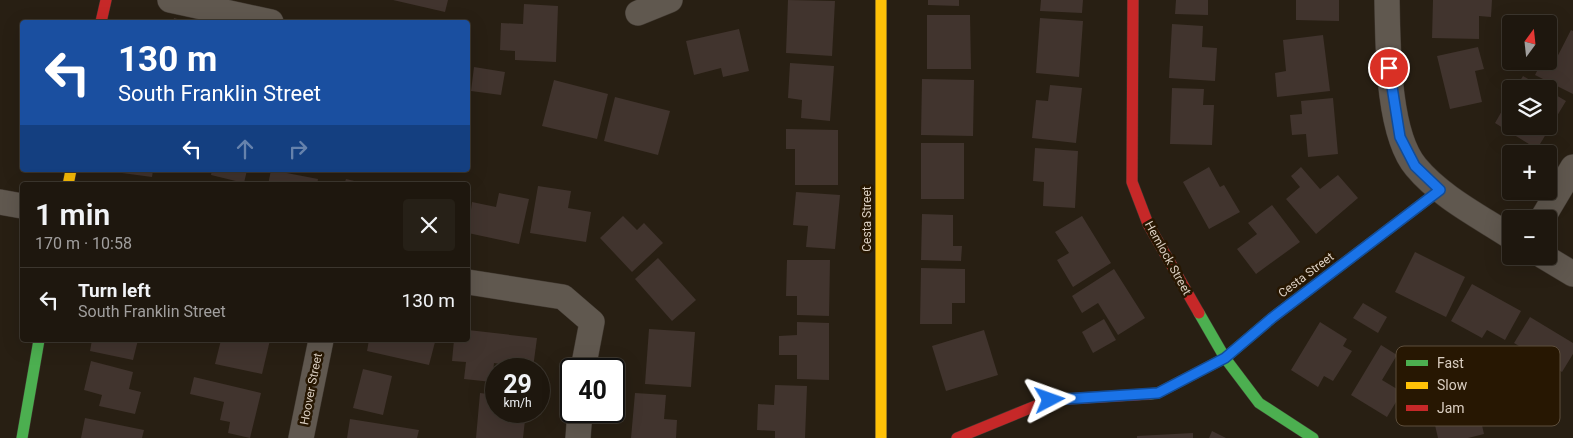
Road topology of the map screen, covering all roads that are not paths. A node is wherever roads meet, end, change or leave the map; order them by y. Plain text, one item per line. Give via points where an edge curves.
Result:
1 (106, 0) edge
2 (170, 0) edge
3 (670, 0) edge
4 (881, 0) edge
5 (1133, 0) edge
6 (1386, 0) edge
7 (638, 13) dead end
8 (101, 20) edge
9 (262, 20) edge
10 (1573, 167) edge
11 (1440, 190) junction
12 (0, 202) edge
13 (20, 206) edge
14 (1547, 210) edge
15 (1502, 230) edge
16 (1557, 264) edge
17 (1573, 274) edge
18 (470, 282) edge
19 (39, 342) edge
20 (321, 342) edge
21 (585, 358) edge
22 (1225, 358) junction
23 (579, 423) edge
24 (22, 438) edge
25 (301, 438) edge
26 (578, 438) edge
27 (881, 438) edge
28 (957, 438) edge
29 (1313, 438) edge

1 - 8 street
2 - 9 street
3 - 7 street
4 - 27 street, Cesta Street
5 - 22 street, Hemlock Street via 1132,182 1148,224
6 - 11 street via 1389,68 1400,137 1415,166
10 - 14 street
11 - 15 street
11 - 22 street, Cesta Street via 1272,318
12 - 13 street
16 - 17 street
18 - 21 street via 563,297 592,322
19 - 24 street
20 - 25 street, Hoover Street
22 - 28 street, Cesta Street via 1158,393 1050,400
22 - 29 street, Hemlock Street via 1259,403
23 - 26 street

